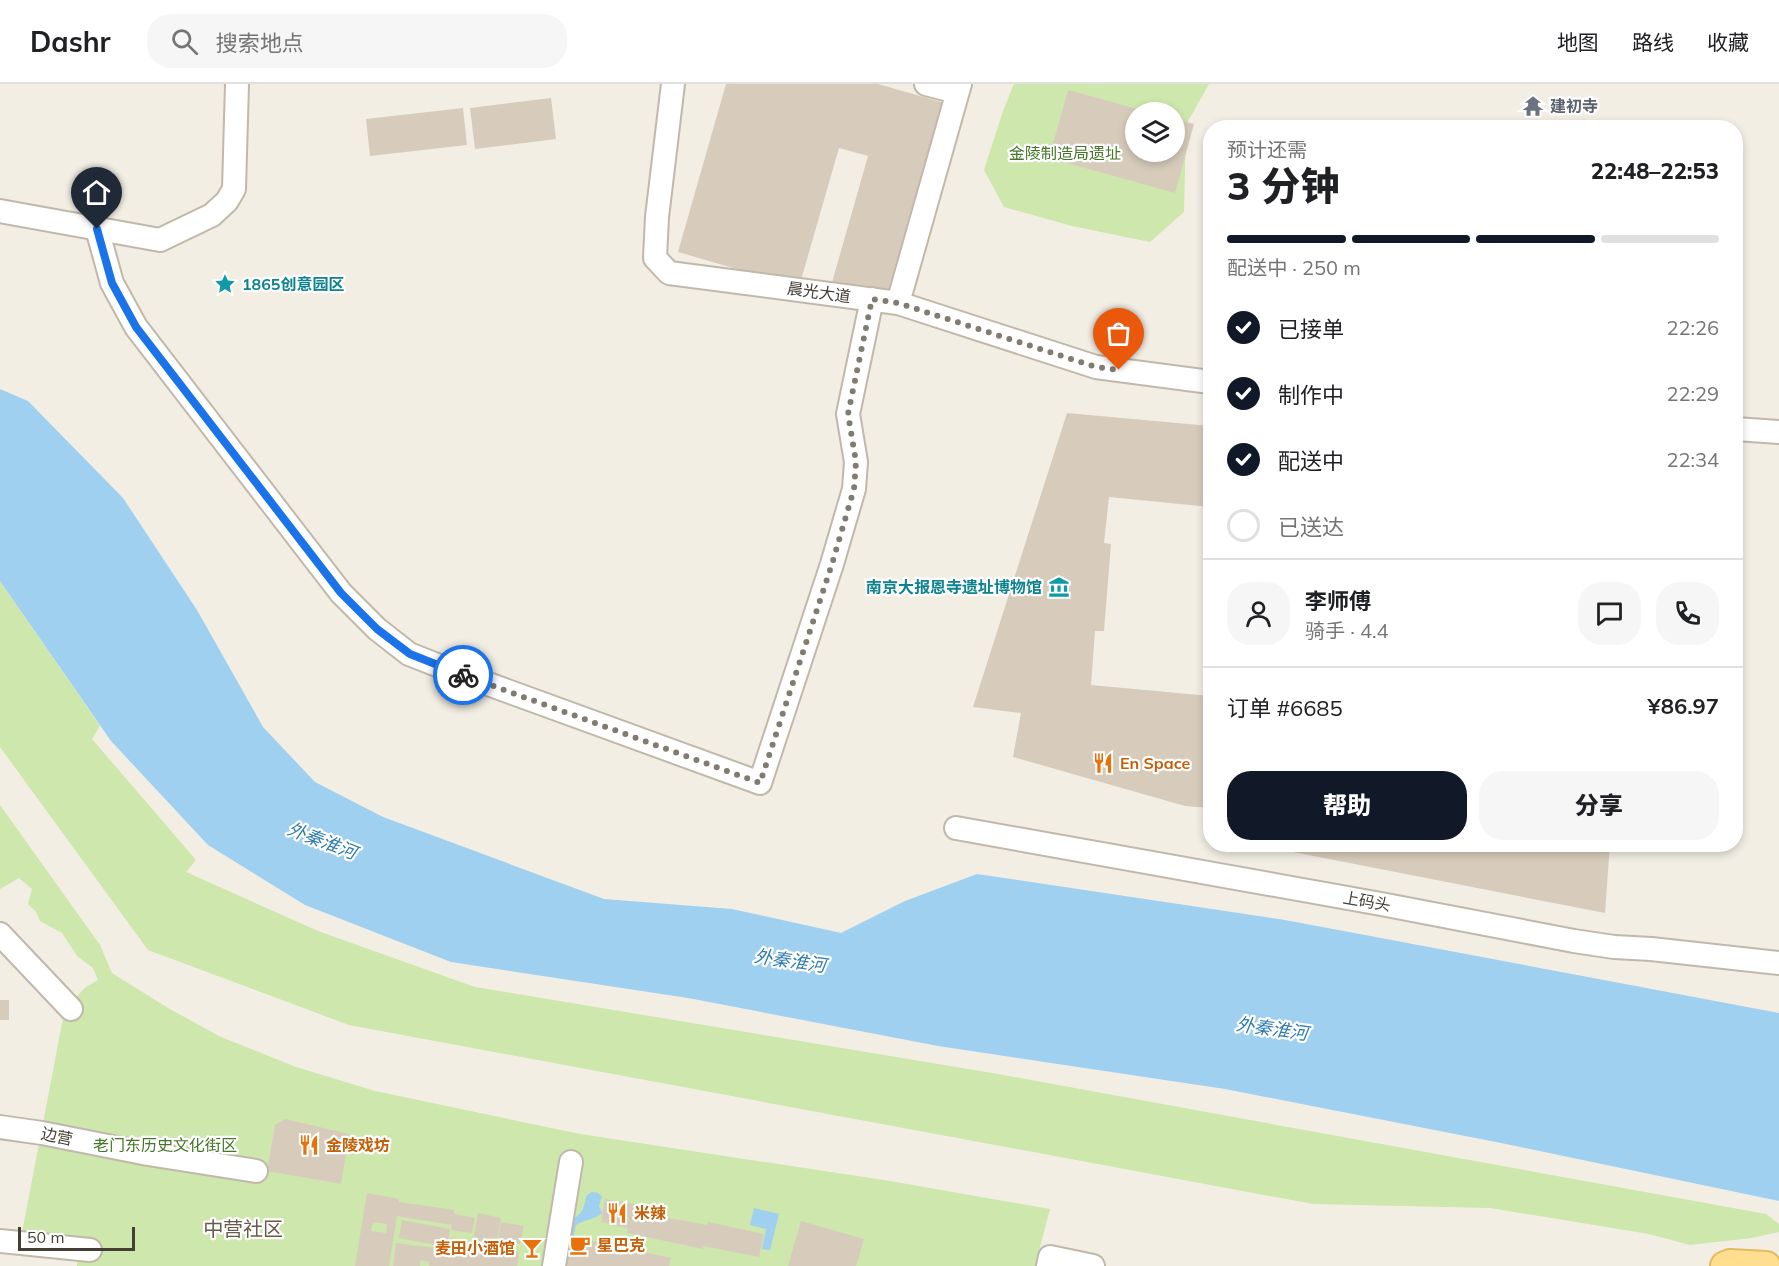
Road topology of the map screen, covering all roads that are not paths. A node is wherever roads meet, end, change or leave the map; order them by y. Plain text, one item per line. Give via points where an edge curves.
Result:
1 (237, 84) edge
2 (673, 84) edge
3 (926, 84) edge
4 (958, 88) edge
5 (0, 211) edge
6 (97, 229) junction
7 (872, 299) junction
8 (898, 303) junction
9 (1203, 381) edge
10 (1743, 429) edge
11 (1779, 432) edge
12 (956, 828) dead end
13 (0, 934) edge
14 (1779, 963) edge
15 (71, 1009) dead end
16 (0, 1127) edge
17 (572, 1162) dead end
18 (256, 1171) dead end
19 (0, 1241) edge
20 (86, 1255) edge
21 (1049, 1261) edge
22 (554, 1266) edge
23 (1093, 1266) edge
24 (1725, 1266) edge
25 (1766, 1266) edge

1 - 6 street via 234,189 227,201 212,215 160,240
2 - 7 street, 晨光大道 via 655,258 669,273
3 - 4 street
4 - 8 street
5 - 6 street
6 - 7 street via 112,283 136,327 341,593 377,629 410,654 447,669 760,783 854,489 856,462 848,414
7 - 8 street, 晨光大道
8 - 9 street, 晨光大道 via 1096,367
10 - 11 street
12 - 14 street, 上码头 via 1574,941
13 - 15 street
16 - 18 street, 边营
17 - 22 street
19 - 20 street
21 - 23 street
24 - 25 main road

